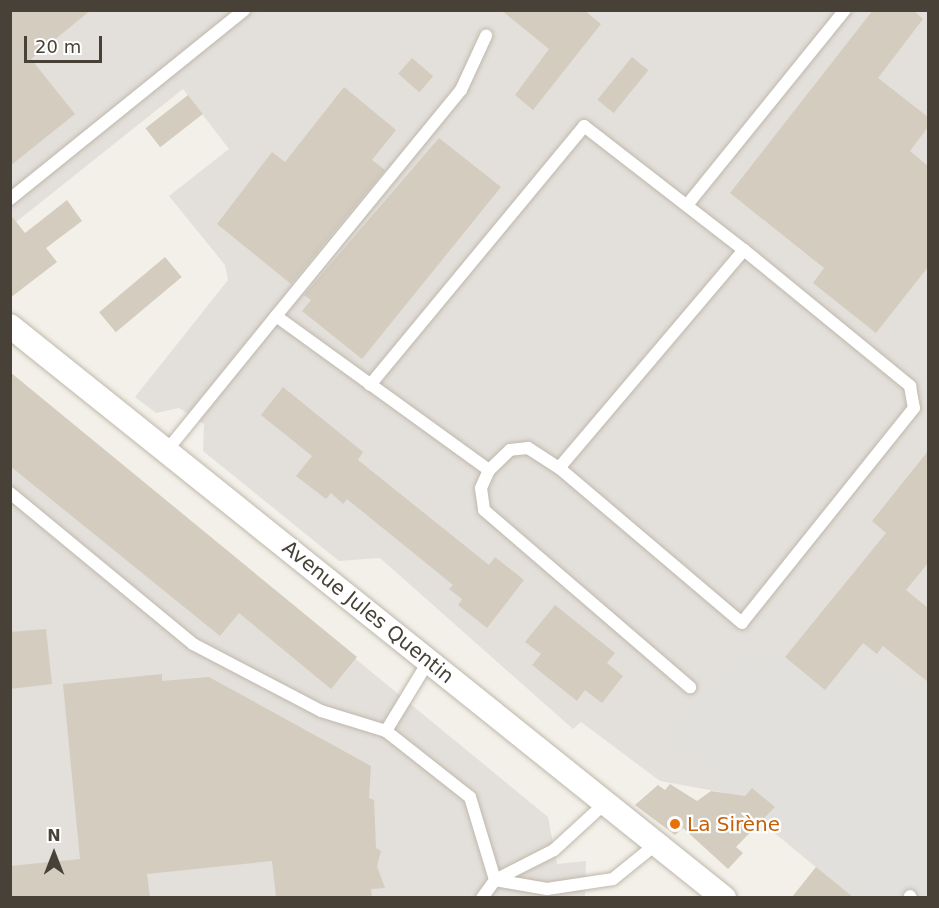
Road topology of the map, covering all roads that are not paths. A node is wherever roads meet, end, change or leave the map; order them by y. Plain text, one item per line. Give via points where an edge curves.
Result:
1 (244, 10) edge
2 (844, 10) edge
3 (486, 36) dead end
4 (10, 199) edge
5 (687, 205) junction
6 (744, 250) junction
7 (276, 316) junction
8 (10, 326) edge
9 (370, 385) junction
10 (168, 449) junction
11 (559, 468) junction
12 (489, 470) junction
13 (10, 493) edge
14 (428, 662) junction
15 (690, 687) dead end
16 (386, 731) junction
17 (604, 804) junction
18 (655, 845) junction
19 (495, 880) junction
20 (482, 897) edge
21 (724, 897) edge

1 - 4 lane
2 - 5 lane
3 - 7 lane via 461,90
5 - 6 lane
5 - 9 lane via 584,126
6 - 11 lane
6 - 11 lane via 910,386 914,408 742,623
7 - 9 lane
7 - 10 lane
8 - 10 street, Avenue Jules Quentin
9 - 12 lane
10 - 14 street, Avenue Jules Quentin
11 - 12 lane via 528,448 510,450
12 - 15 lane via 481,488 484,510
13 - 16 lane via 193,644 321,711
14 - 16 lane
14 - 17 street, Avenue Jules Quentin
16 - 19 lane via 470,797
17 - 18 street, Avenue Jules Quentin
17 - 19 lane via 554,850
18 - 19 lane via 613,879 548,889
18 - 21 street, Avenue Jules Quentin
19 - 20 lane

